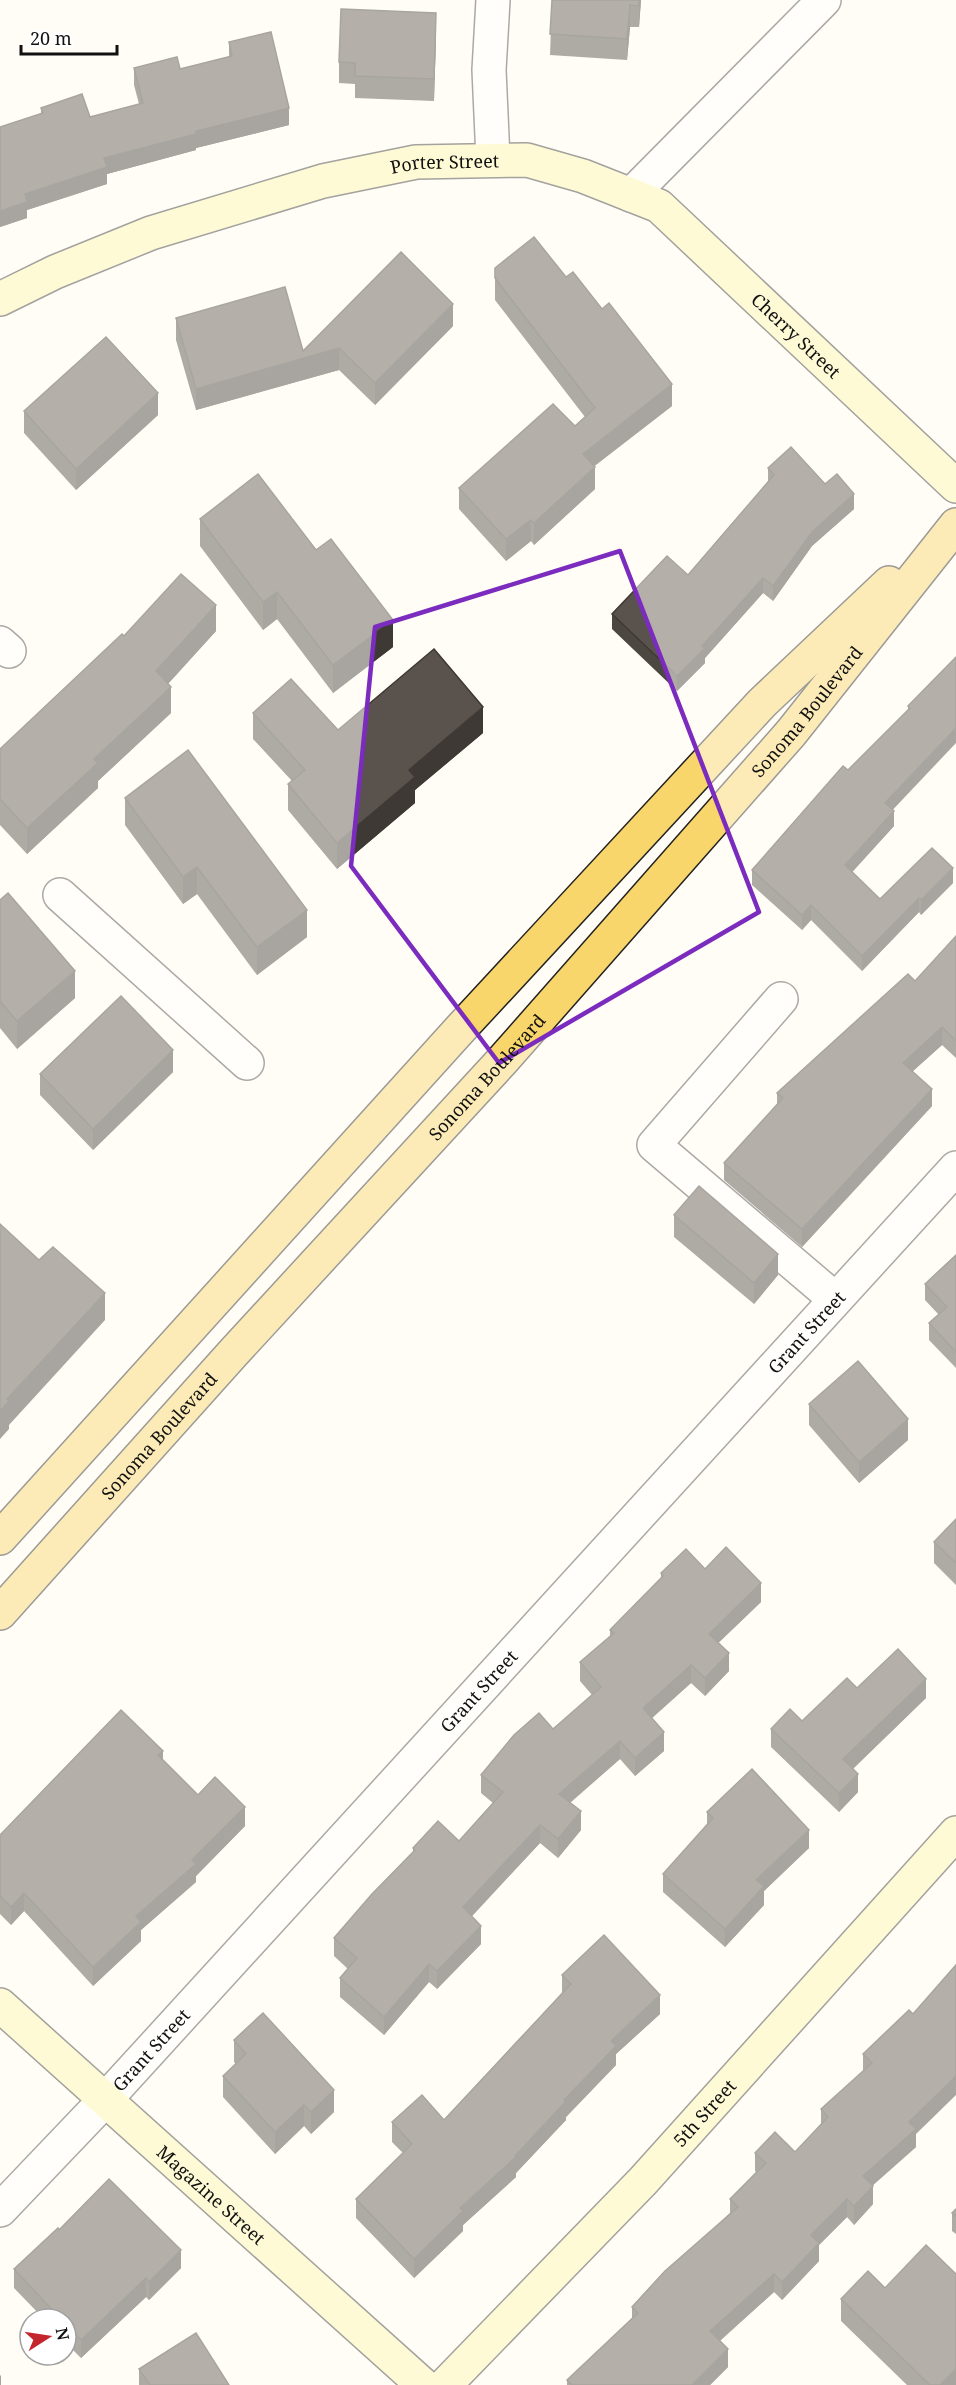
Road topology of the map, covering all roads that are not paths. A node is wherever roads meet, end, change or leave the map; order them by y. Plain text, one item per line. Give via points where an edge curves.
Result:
1 (493, 0) edge
2 (824, 0) edge
3 (493, 159) junction
4 (631, 195) junction
5 (0, 299) edge
6 (956, 486) edge
7 (956, 520) edge
8 (956, 525) edge
9 (60, 895) dead end
10 (781, 999) dead end
11 (247, 1063) dead end
12 (956, 1168) edge
13 (836, 1299) junction
14 (0, 1538) edge
15 (0, 1613) edge
16 (956, 1833) edge
17 (0, 2005) edge
18 (105, 2100) junction
19 (0, 2210) edge
20 (423, 2385) edge
21 (446, 2385) edge

1 - 3 street via 489,70
2 - 4 street
3 - 4 street, Porter Street via 526,160
3 - 5 street, Porter Street via 416,162 323,181 151,233
4 - 6 street, Cherry Street via 659,206
7 - 14 main road, Sonoma Boulevard via 762,703 463,1026
8 - 15 main road, Sonoma Boulevard via 767,760 502,1061
9 - 11 street
10 - 13 street via 654,1145
12 - 13 street, Grant Street
13 - 18 street, Grant Street
16 - 21 street, 5th Street via 643,2181
17 - 18 street, Magazine Street
18 - 19 street, Grant Street
18 - 20 street, Magazine Street

